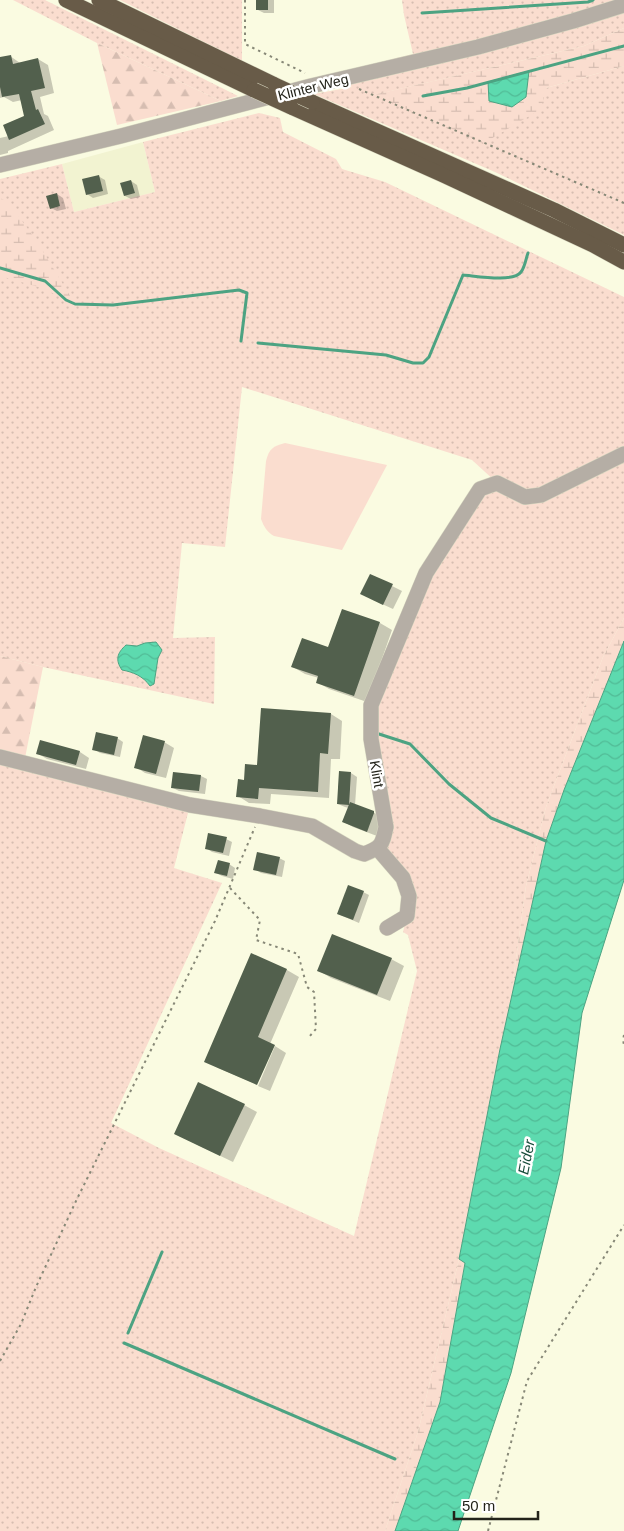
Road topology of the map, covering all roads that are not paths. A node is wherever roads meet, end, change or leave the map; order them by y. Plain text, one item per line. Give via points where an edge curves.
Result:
1 (66, 0) edge
2 (99, 0) edge
3 (624, 5) edge
4 (0, 165) edge
5 (624, 245) edge
6 (624, 262) edge
7 (624, 454) edge
8 (0, 757) edge
9 (378, 849) junction
10 (387, 928) dead end

1 - 6 highway, bridge
2 - 5 highway, bridge via 275,85 554,210
3 - 4 street, Klinter Weg via 488,44
7 - 9 street, Klint via 541,494 524,497 497,483 480,489 426,573 371,705 371,739 386,827
8 - 9 street via 190,805 312,826 364,854
9 - 10 street via 403,878 409,896 408,916

